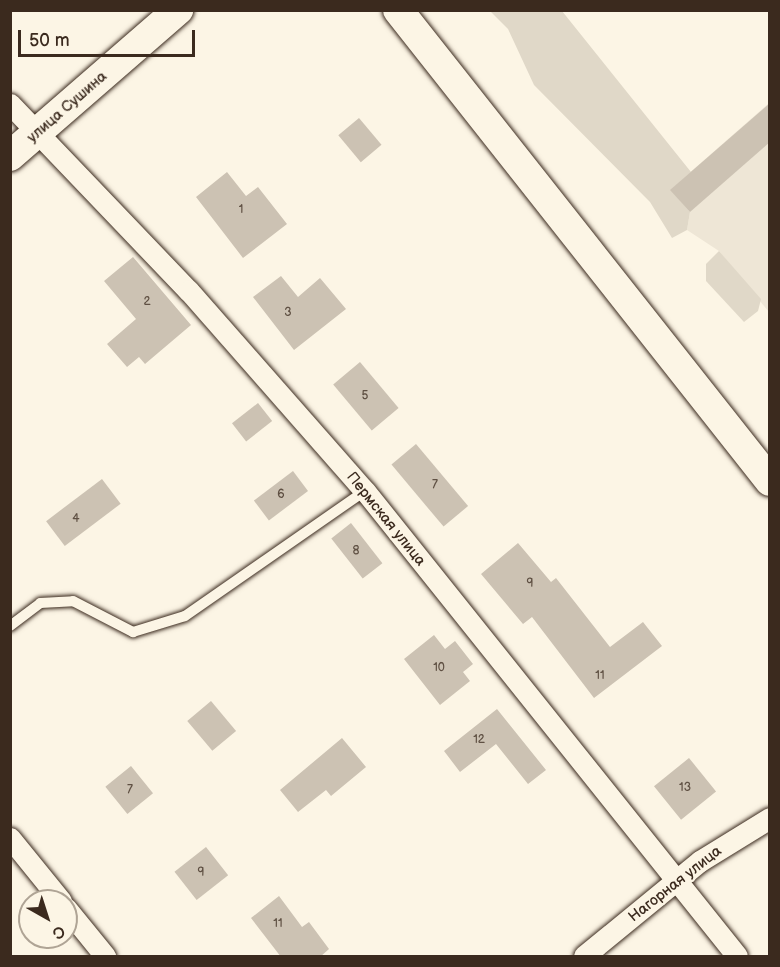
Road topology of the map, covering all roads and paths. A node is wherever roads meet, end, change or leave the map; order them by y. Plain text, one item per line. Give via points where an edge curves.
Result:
1 (178, 10) edge
2 (398, 10) edge
3 (10, 104) edge
4 (37, 134) junction
5 (10, 156) edge
6 (770, 481) edge
7 (365, 492) junction
8 (10, 626) edge
9 (770, 818) edge
10 (10, 838) edge
11 (677, 880) junction
12 (51, 889) edge
13 (78, 923) edge
14 (105, 957) edge
15 (584, 957) edge
16 (736, 957) edge

1 - 4 street, улица Сушина
2 - 6 street
3 - 4 street, Пермская улица
4 - 5 street, улица Сушина
4 - 7 street, Пермская улица via 189,291
7 - 8 lane via 185,616 133,632 73,601 40,603
7 - 11 street, Пермская улица
9 - 11 street, Нагорная улица
10 - 12 street
11 - 15 street, Нагорная улица
11 - 16 street, Пермская улица
13 - 14 street

